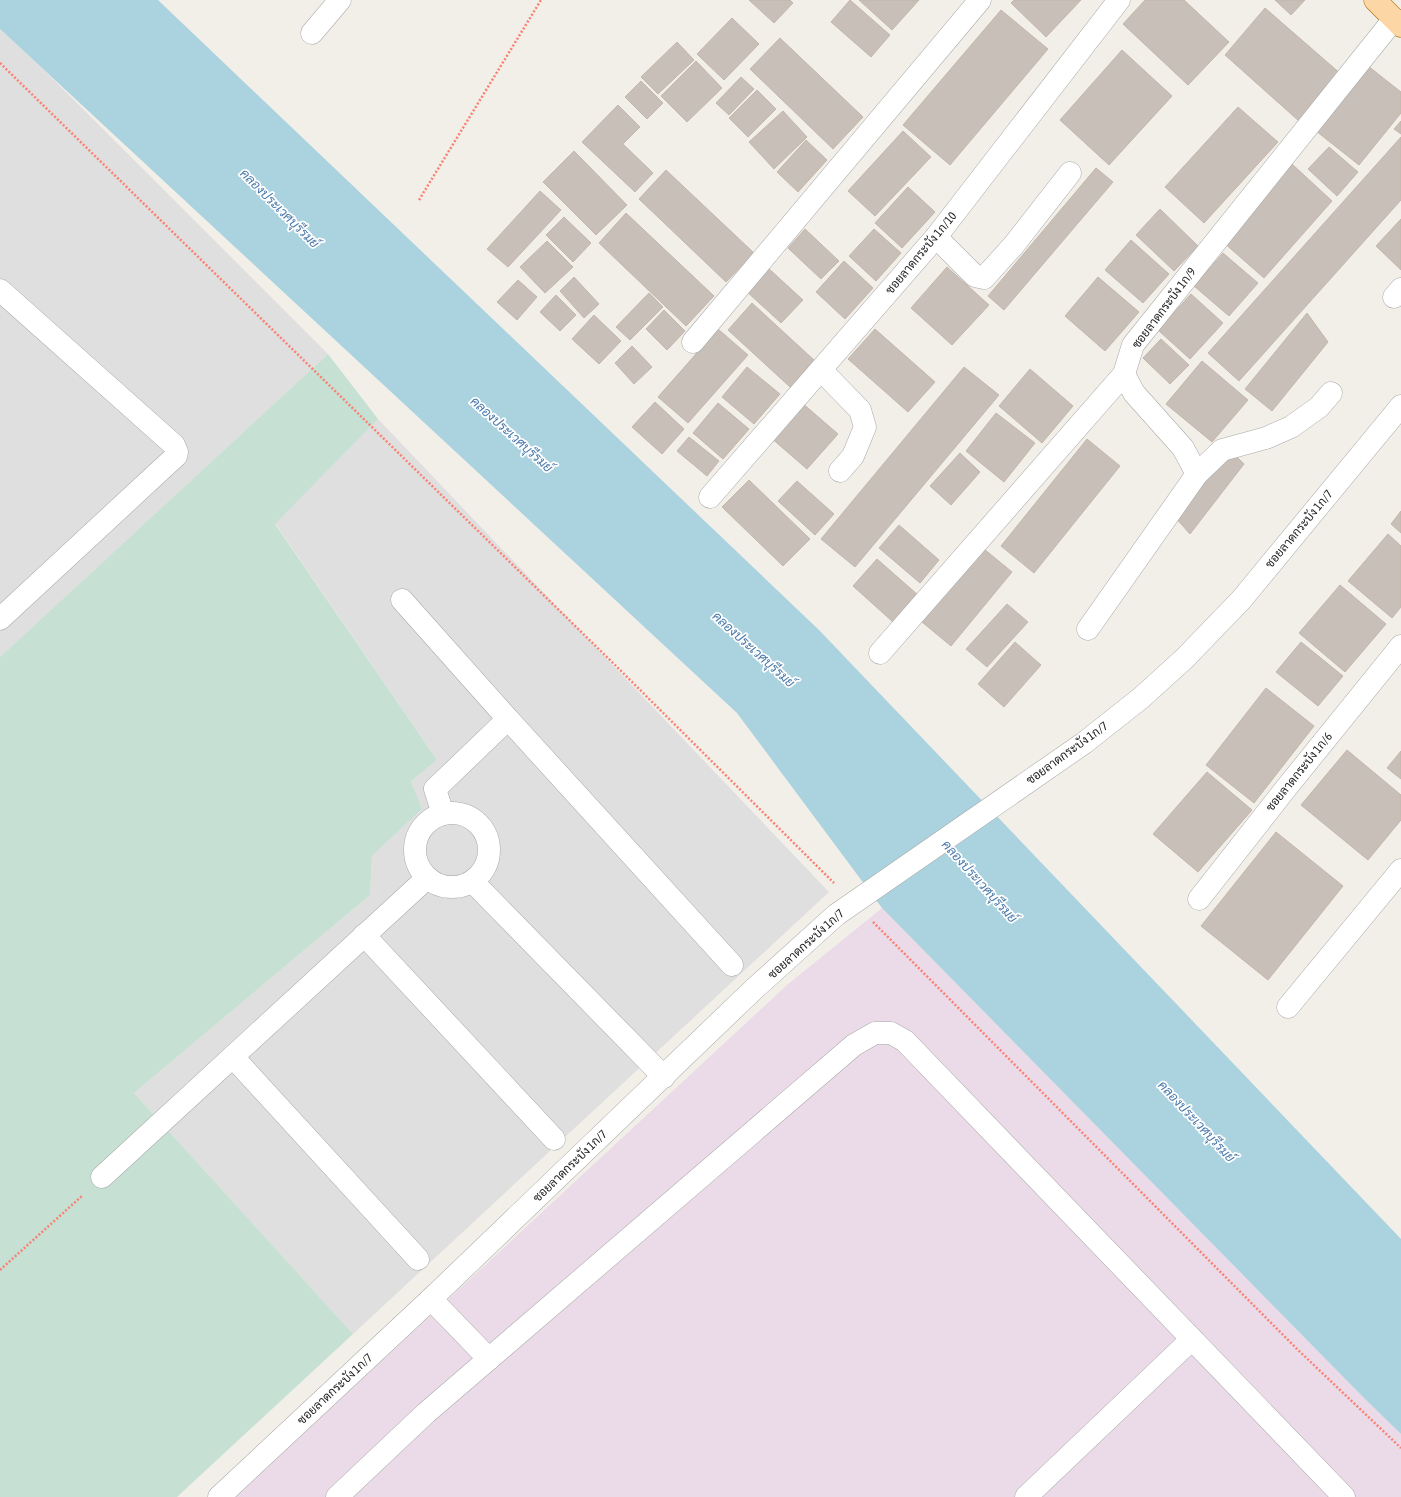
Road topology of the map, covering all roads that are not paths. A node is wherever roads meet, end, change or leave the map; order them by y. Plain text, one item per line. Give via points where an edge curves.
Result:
1 (340, 0) edge
2 (980, 0) edge
3 (1120, 0) edge
4 (1375, 0) edge
5 (1398, 22) edge
6 (312, 33) dead end
7 (1070, 172) dead end
8 (936, 237) junction
9 (0, 290) edge
10 (693, 342) dead end
11 (821, 370) junction
12 (1124, 374) junction
13 (1330, 393) dead end
14 (1401, 406) edge
15 (840, 472) dead end
16 (1197, 474) junction
17 (710, 497) dead end
18 (402, 600) dead end
19 (0, 619) edge
20 (1088, 629) dead end
21 (1401, 646) edge
22 (880, 653) dead end
23 (508, 719) junction
24 (443, 814) junction
25 (1401, 870) edge
26 (427, 878) junction
27 (473, 882) junction
28 (1199, 899) dead end
29 (364, 936) junction
30 (732, 965) dead end
31 (1288, 1007) dead end
32 (233, 1056) junction
33 (664, 1076) junction
34 (554, 1139) dead end
35 (102, 1177) road end
36 (418, 1259) dead end
37 (431, 1299) junction
38 (1192, 1339) junction
39 (489, 1359) junction
40 (219, 1497) edge
41 (337, 1497) edge
42 (1026, 1497) edge
43 (1344, 1497) edge

1 - 6 street
2 - 10 street
3 - 8 street, ซอยลาดกระบัง 1ก/10
4 - 5 main road
5 - 12 street, ซอยลาดกระบัง 1ก/9 via 1132,345
7 - 8 street via 1013,246 984,278 975,276
8 - 11 street, ซอยลาดกระบัง 1ก/10
9 - 19 street via 174,445 177,452 168,464
11 - 15 street via 860,410 865,427 853,456
11 - 17 street, ซอยลาดกระบัง 1ก/10
12 - 16 street via 1134,393 1183,448
12 - 22 street
13 - 16 street via 1319,407 1291,427 1266,438 1222,450
14 - 33 street, ซอยลาดกระบัง 1ก/7 via 1236,605 1185,658 1141,698 1084,743 836,915
16 - 20 street
18 - 23 street
21 - 28 street, ซอยลาดกระบัง 1ก/6
23 - 24 street via 436,789
23 - 30 street
24 - 26 street via 428,822 420,832 416,844 415,856 419,868
24 - 27 street via 462,814 474,819 483,828 488,839 488,863 482,874
25 - 31 street
26 - 27 street via 449,888 462,887
26 - 29 street
27 - 33 street
29 - 32 street
29 - 34 street
32 - 35 street
32 - 36 street
33 - 37 street, ซอยลาดกระบัง 1ก/7
37 - 39 street
37 - 40 street, ซอยลาดกระบัง 1ก/7
38 - 39 street via 905,1041 891,1033 875,1033 854,1044
38 - 42 street
38 - 43 street
39 - 41 street via 426,1413

